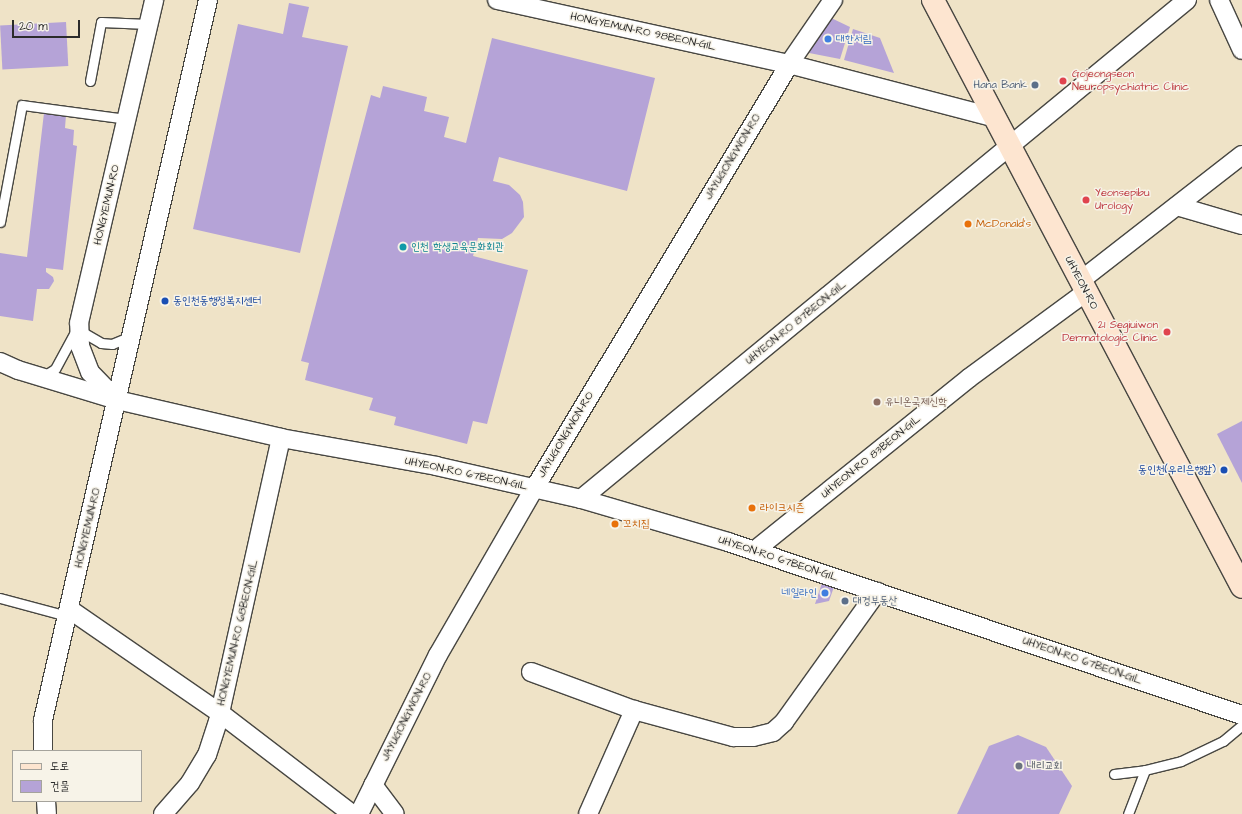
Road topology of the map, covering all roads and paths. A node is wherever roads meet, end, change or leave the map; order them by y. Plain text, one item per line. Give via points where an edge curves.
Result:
1 (154, 0) edge
2 (208, 0) edge
3 (497, 0) edge
4 (833, 0) edge
5 (933, 0) edge
6 (1187, 0) edge
7 (1229, 11) edge
8 (148, 24) junction
9 (1242, 50) edge
10 (789, 64) junction
11 (90, 81) dead end
12 (993, 117) junction
13 (127, 119) junction
14 (1010, 147) junction
15 (1242, 155) edge
16 (1177, 206) junction
17 (0, 222) edge
18 (1242, 225) edge
19 (1083, 286) junction
20 (79, 324) junction
21 (133, 335) junction
22 (0, 362) edge
23 (42, 377) junction
24 (117, 400) junction
25 (281, 438) junction
26 (534, 489) junction
27 (581, 499) junction
28 (754, 551) junction
29 (1242, 587) edge
30 (877, 592) junction
31 (0, 598) edge
32 (68, 612) junction
33 (530, 672) dead end
34 (634, 710) junction
35 (220, 713) junction
36 (1242, 715) edge
37 (1242, 725) edge
38 (43, 750) edge
39 (1145, 770) junction
40 (1114, 774) dead end
41 (373, 785) junction
42 (46, 802) edge
43 (47, 814) edge
44 (163, 814) edge
45 (352, 814) edge
46 (359, 814) edge
47 (395, 814) edge
48 (588, 814) edge
49 (1128, 814) edge

1 - 8 street, HONGYEMUN-RO
2 - 21 street, HONGYEMUN-RO
3 - 10 street, HONGYEMUN-RO 98BEON-GIL
4 - 10 street, JAYUGONGWON-RO
5 - 12 street, UHYEON-RO
6 - 14 street, UHYEON-RO 87BEON-GIL
7 - 9 street via 1233,34
8 - 11 lane via 101,22
8 - 13 street, HONGYEMUN-RO
10 - 12 street
10 - 26 street, JAYUGONGWON-RO
12 - 14 street, UHYEON-RO
13 - 17 lane via 22,105
13 - 20 street, HONGYEMUN-RO
14 - 19 street, UHYEON-RO
14 - 27 street, UHYEON-RO 87BEON-GIL
15 - 16 street, UHYEON-RO 83BEON-GIL
16 - 18 street
16 - 19 street, UHYEON-RO 83BEON-GIL
19 - 28 street, UHYEON-RO 83BEON-GIL
19 - 29 street, UHYEON-RO
20 - 21 lane via 84,333 101,343 112,344
20 - 23 lane via 55,369
20 - 24 street, HONGYEMUN-RO via 80,346 90,372
21 - 24 street, HONGYEMUN-RO
22 - 23 street, UHYEON-RO 67BEON-GIL
23 - 24 street, UHYEON-RO 67BEON-GIL
24 - 25 street, UHYEON-RO 67BEON-GIL
24 - 32 street, HONGYEMUN-RO
25 - 26 street, UHYEON-RO 67BEON-GIL via 436,466
25 - 35 street, HONGYEMUN-RO 68BEON-GIL
26 - 27 street, UHYEON-RO 67BEON-GIL
26 - 41 street, JAYUGONGWON-RO via 438,655
27 - 28 street, UHYEON-RO 67BEON-GIL
28 - 30 street, UHYEON-RO 67BEON-GIL
30 - 34 street via 784,722 773,732 753,737 734,737
30 - 36 street, UHYEON-RO 67BEON-GIL
31 - 32 lane
32 - 35 street
32 - 38 street, HONGYEMUN-RO via 43,720
33 - 34 street
34 - 48 street
35 - 44 street, HONGYEMUN-RO 68BEON-GIL via 206,755 190,783
35 - 45 street
37 - 39 lane via 1223,741 1181,761
39 - 40 lane
39 - 49 lane
41 - 46 street, JAYUGONGWON-RO
41 - 47 street
42 - 43 street

